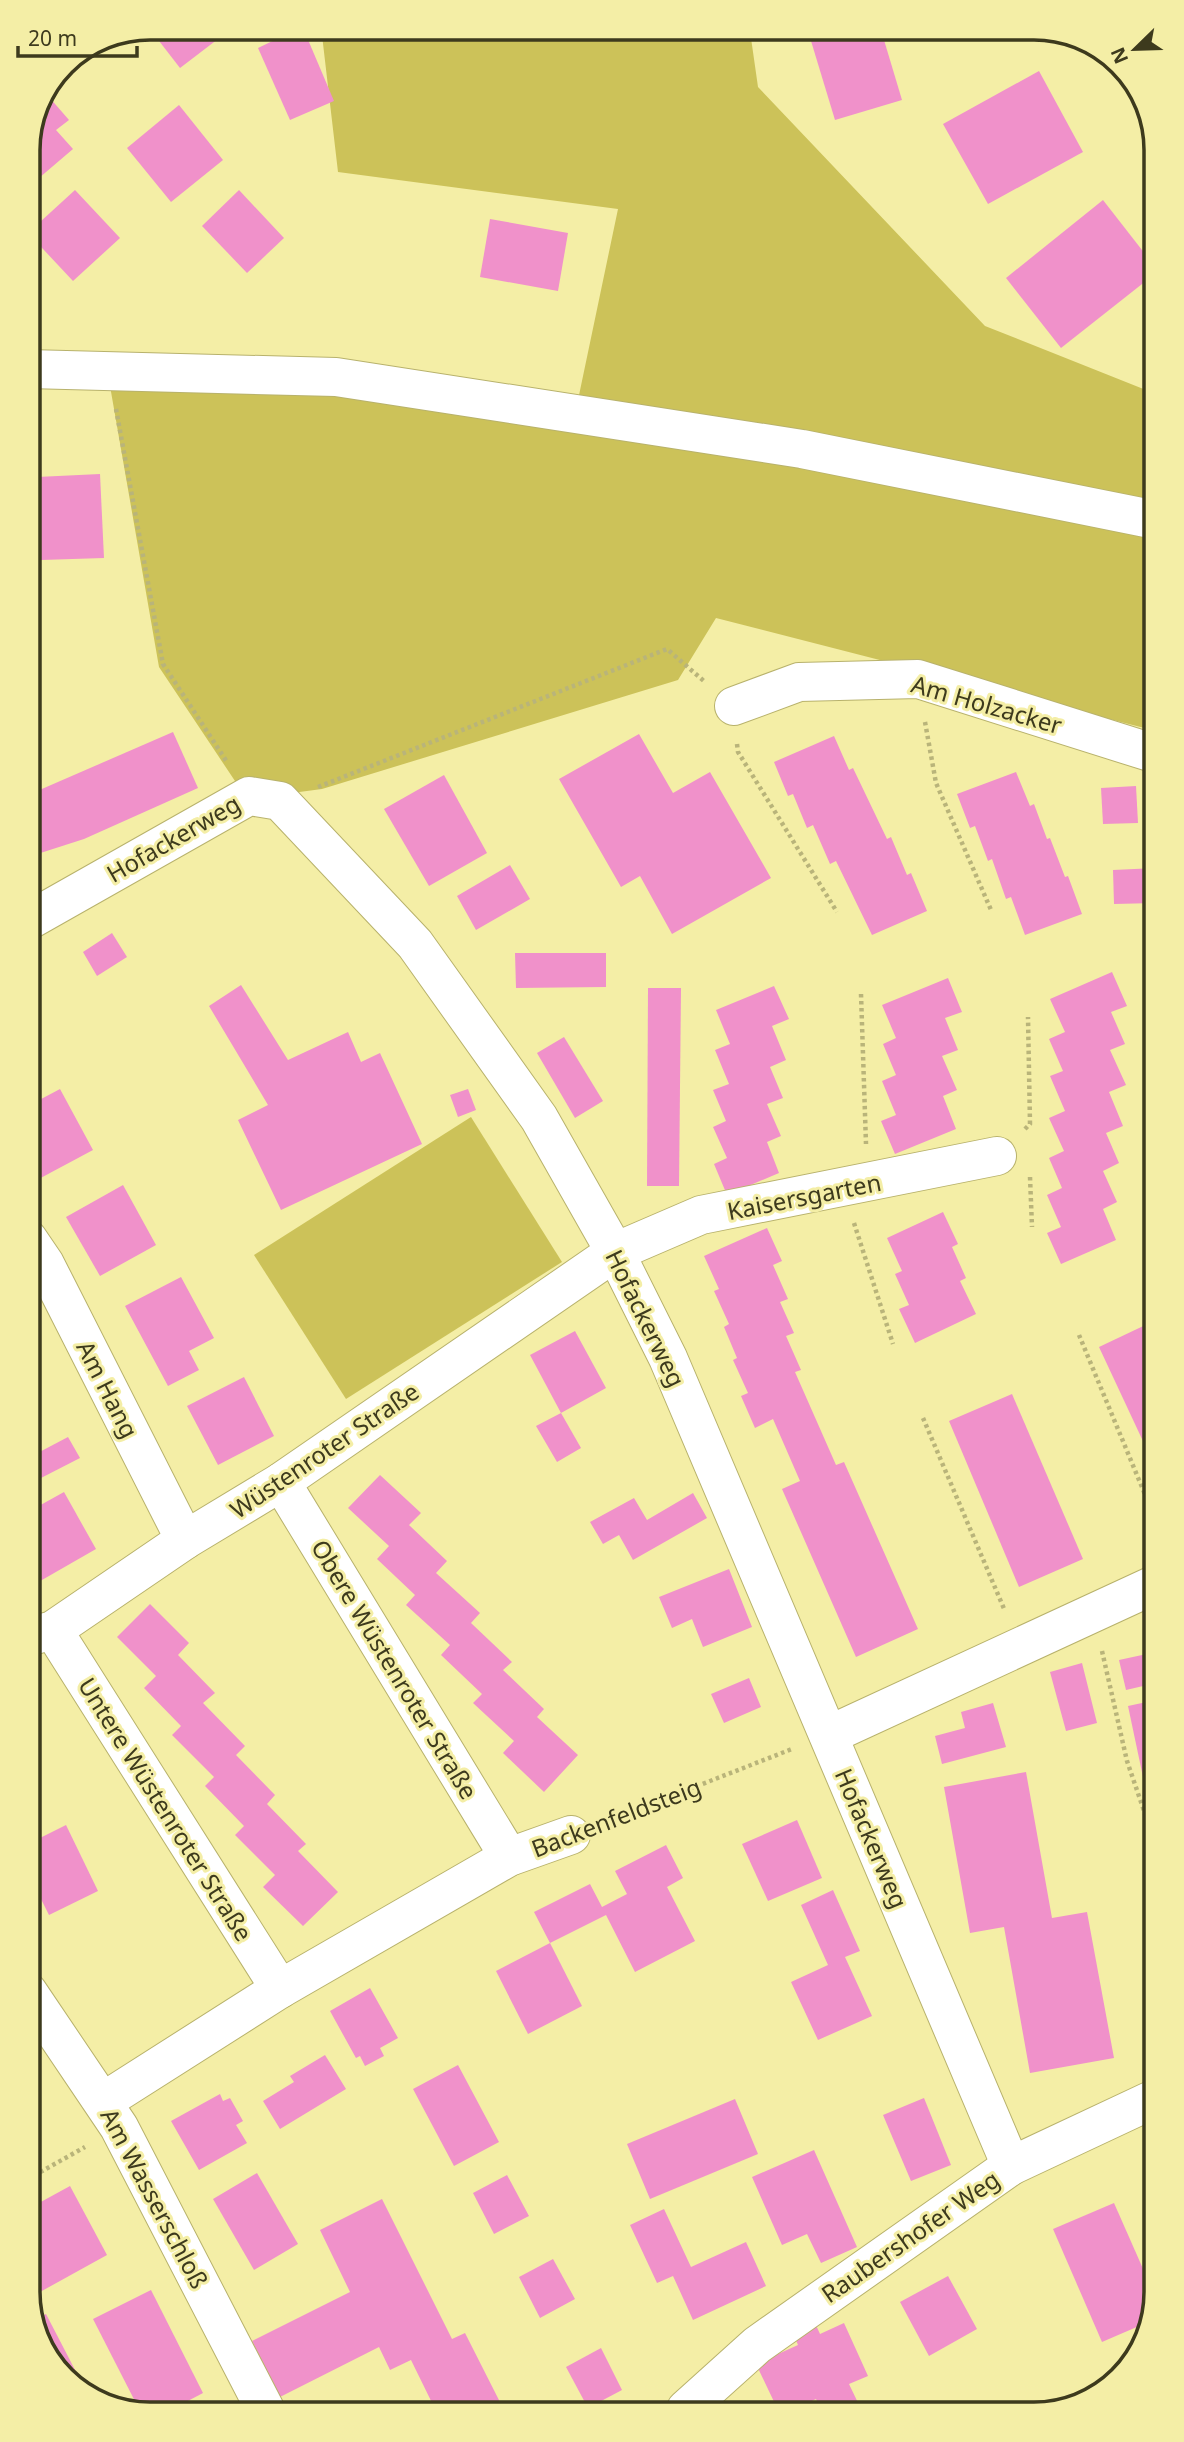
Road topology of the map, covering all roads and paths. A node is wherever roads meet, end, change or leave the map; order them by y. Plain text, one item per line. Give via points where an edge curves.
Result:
1 (40, 369) edge
2 (109, 370) junction
3 (1144, 518) edge
4 (918, 679) junction
5 (734, 706) junction
6 (1144, 750) edge
7 (308, 788) dead end
8 (249, 796) junction
9 (991, 910) dead end
10 (837, 912) dead end
11 (40, 914) edge
12 (861, 994) dead end
13 (998, 1156) dead end
14 (855, 1186) junction
15 (615, 1252) junction
16 (40, 1257) edge
17 (1079, 1335) dead end
18 (893, 1344) dead end
19 (923, 1418) dead end
20 (281, 1482) junction
21 (1144, 1492) edge
22 (185, 1540) junction
23 (1144, 1590) edge
24 (1093, 1615) junction
25 (40, 1633) edge
26 (1021, 1647) junction
27 (829, 1735) junction
28 (1144, 1811) edge
29 (571, 1835) joint
30 (509, 1857) junction
31 (280, 1989) junction
32 (40, 2009) edge
33 (1144, 2104) edge
34 (112, 2114) junction
35 (1011, 2166) junction
36 (40, 2170) edge
37 (261, 2402) edge
38 (694, 2402) edge

1 - 2 street
2 - 3 street via 336,377 802,449
2 - 8 path via 163,664
4 - 5 street, Am Holzacker via 799,682
4 - 6 street, Am Holzacker
4 - 9 path via 936,783
5 - 7 path via 667,649
5 - 10 path via 738,752
8 - 11 street, Hofackerweg
8 - 15 street, Hofackerweg via 280,801 415,944 539,1118
12 - 14 path
13 - 14 street, Kaisersgarten
14 - 15 street, Kaisersgarten via 701,1215
14 - 18 path
15 - 20 street, Wüstenroter Straße
15 - 27 street, Hofackerweg via 668,1358
16 - 22 street, Am Hang
17 - 21 path
19 - 26 path
20 - 22 street, Wüstenroter Straße
20 - 30 street, Obere Wüstenroter Straße
22 - 25 street, Wüstenroter Straße
23 - 24 street
24 - 26 street
24 - 28 path via 1127,1761
25 - 31 street, Untere Wüstenroter Straße
26 - 27 street
27 - 29 path, Backenfeldsteig
27 - 35 street, Hofackerweg
29 - 30 street, Backenfeldsteig
30 - 31 street, Backenfeldsteig
31 - 34 street, Backenfeldsteig
32 - 34 street, Am Wasserschloß
33 - 35 street, Raubershofer Weg
34 - 36 path
34 - 37 street, Am Wasserschloß
35 - 38 street, Raubershofer Weg via 757,2344

